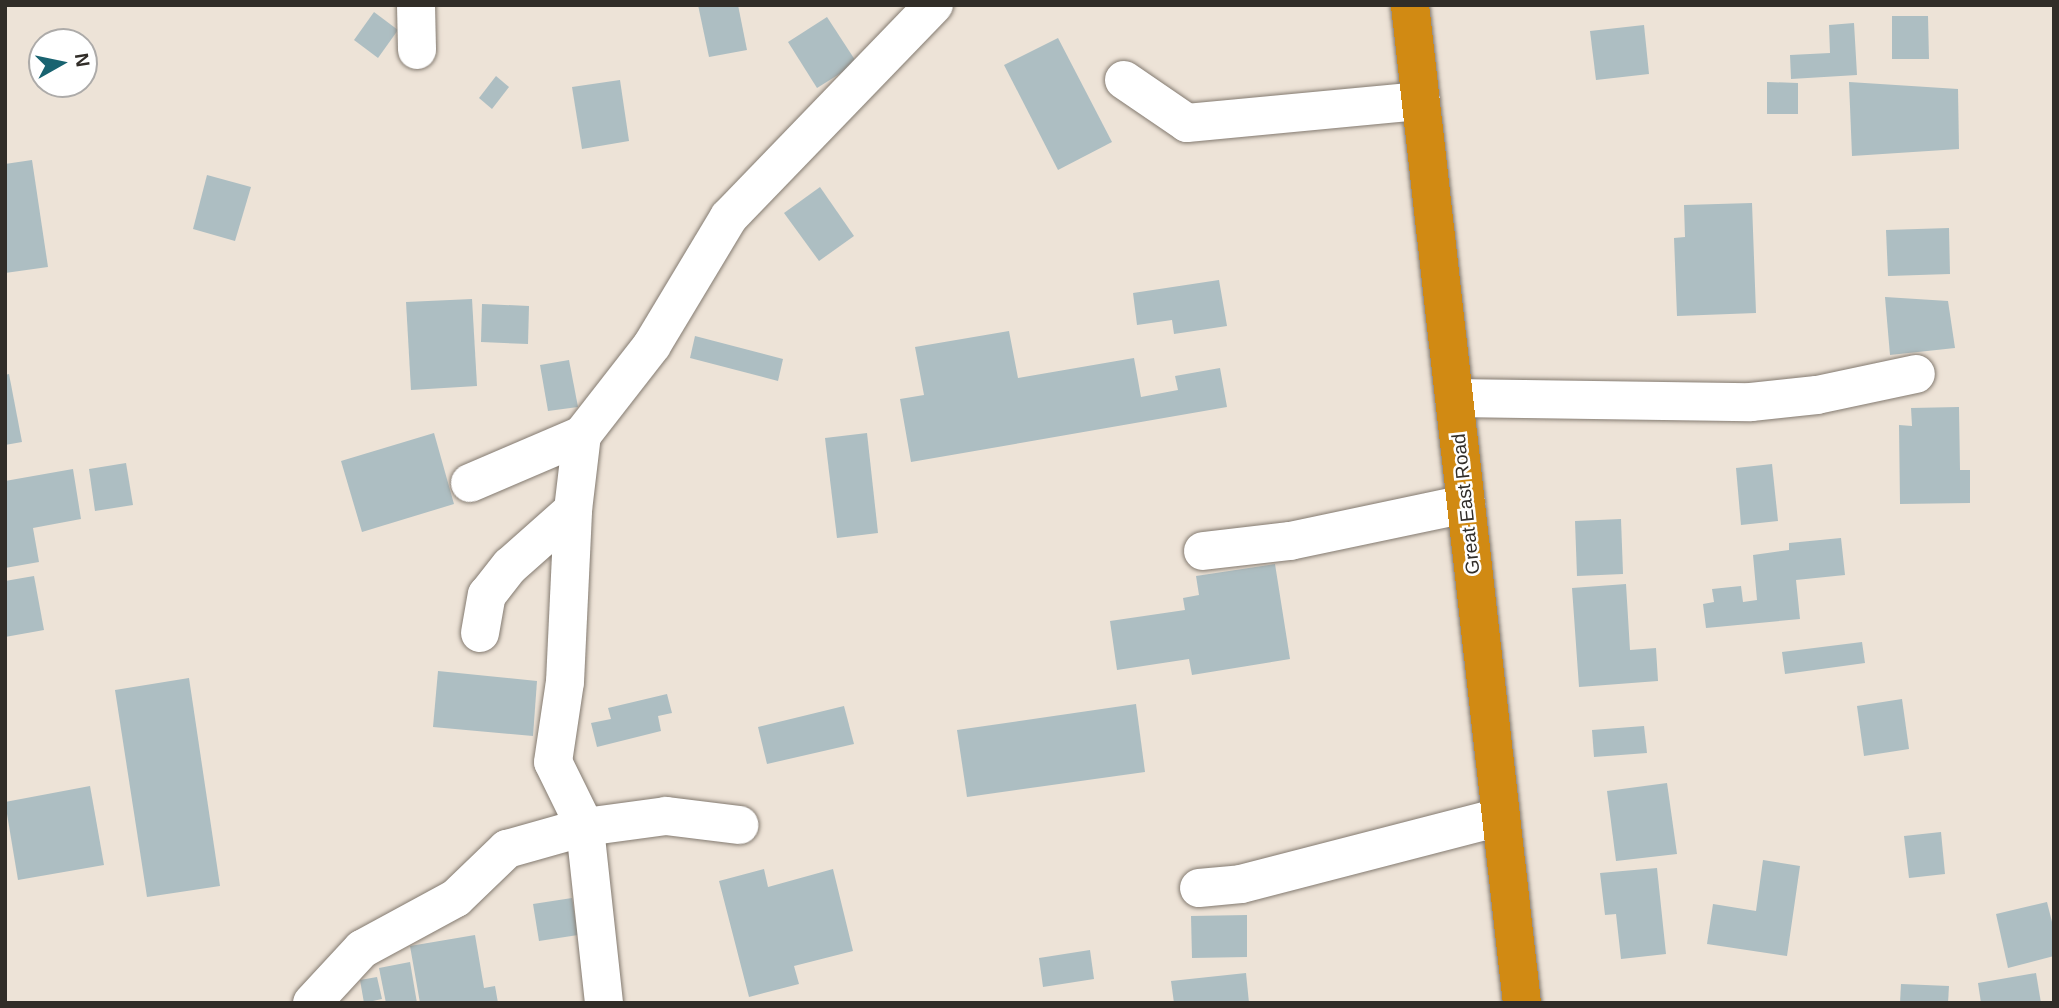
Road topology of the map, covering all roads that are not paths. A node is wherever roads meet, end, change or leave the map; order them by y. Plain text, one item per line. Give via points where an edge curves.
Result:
1 (416, 5) edge
2 (934, 5) edge
3 (1410, 5) edge
4 (417, 50) dead end
5 (1125, 80) dead end
6 (1421, 101) junction
7 (1916, 374) dead end
8 (1454, 398) junction
9 (582, 435) junction
10 (470, 483) dead end
11 (1466, 504) junction
12 (573, 510) junction
13 (1203, 551) dead end
14 (480, 633) dead end
15 (1501, 817) junction
16 (739, 825) dead end
17 (584, 827) junction
18 (1199, 888) dead end
19 (312, 1003) edge
20 (604, 1003) edge
21 (1522, 1003) edge

1 - 4 street
2 - 9 street via 729,217 652,345
3 - 6 highway, Great East Road
5 - 6 street via 1186,123
6 - 8 highway, Great East Road
7 - 8 street via 1817,395 1751,402
8 - 11 highway, Great East Road
9 - 10 street
9 - 12 street
11 - 13 street via 1290,541
11 - 15 highway, Great East Road
12 - 14 street via 510,566 487,595
12 - 17 street via 565,682 553,762
15 - 18 street via 1241,884
15 - 21 highway, Great East Road
16 - 17 street via 666,816
17 - 19 street via 507,849 456,898 362,949
17 - 20 street

